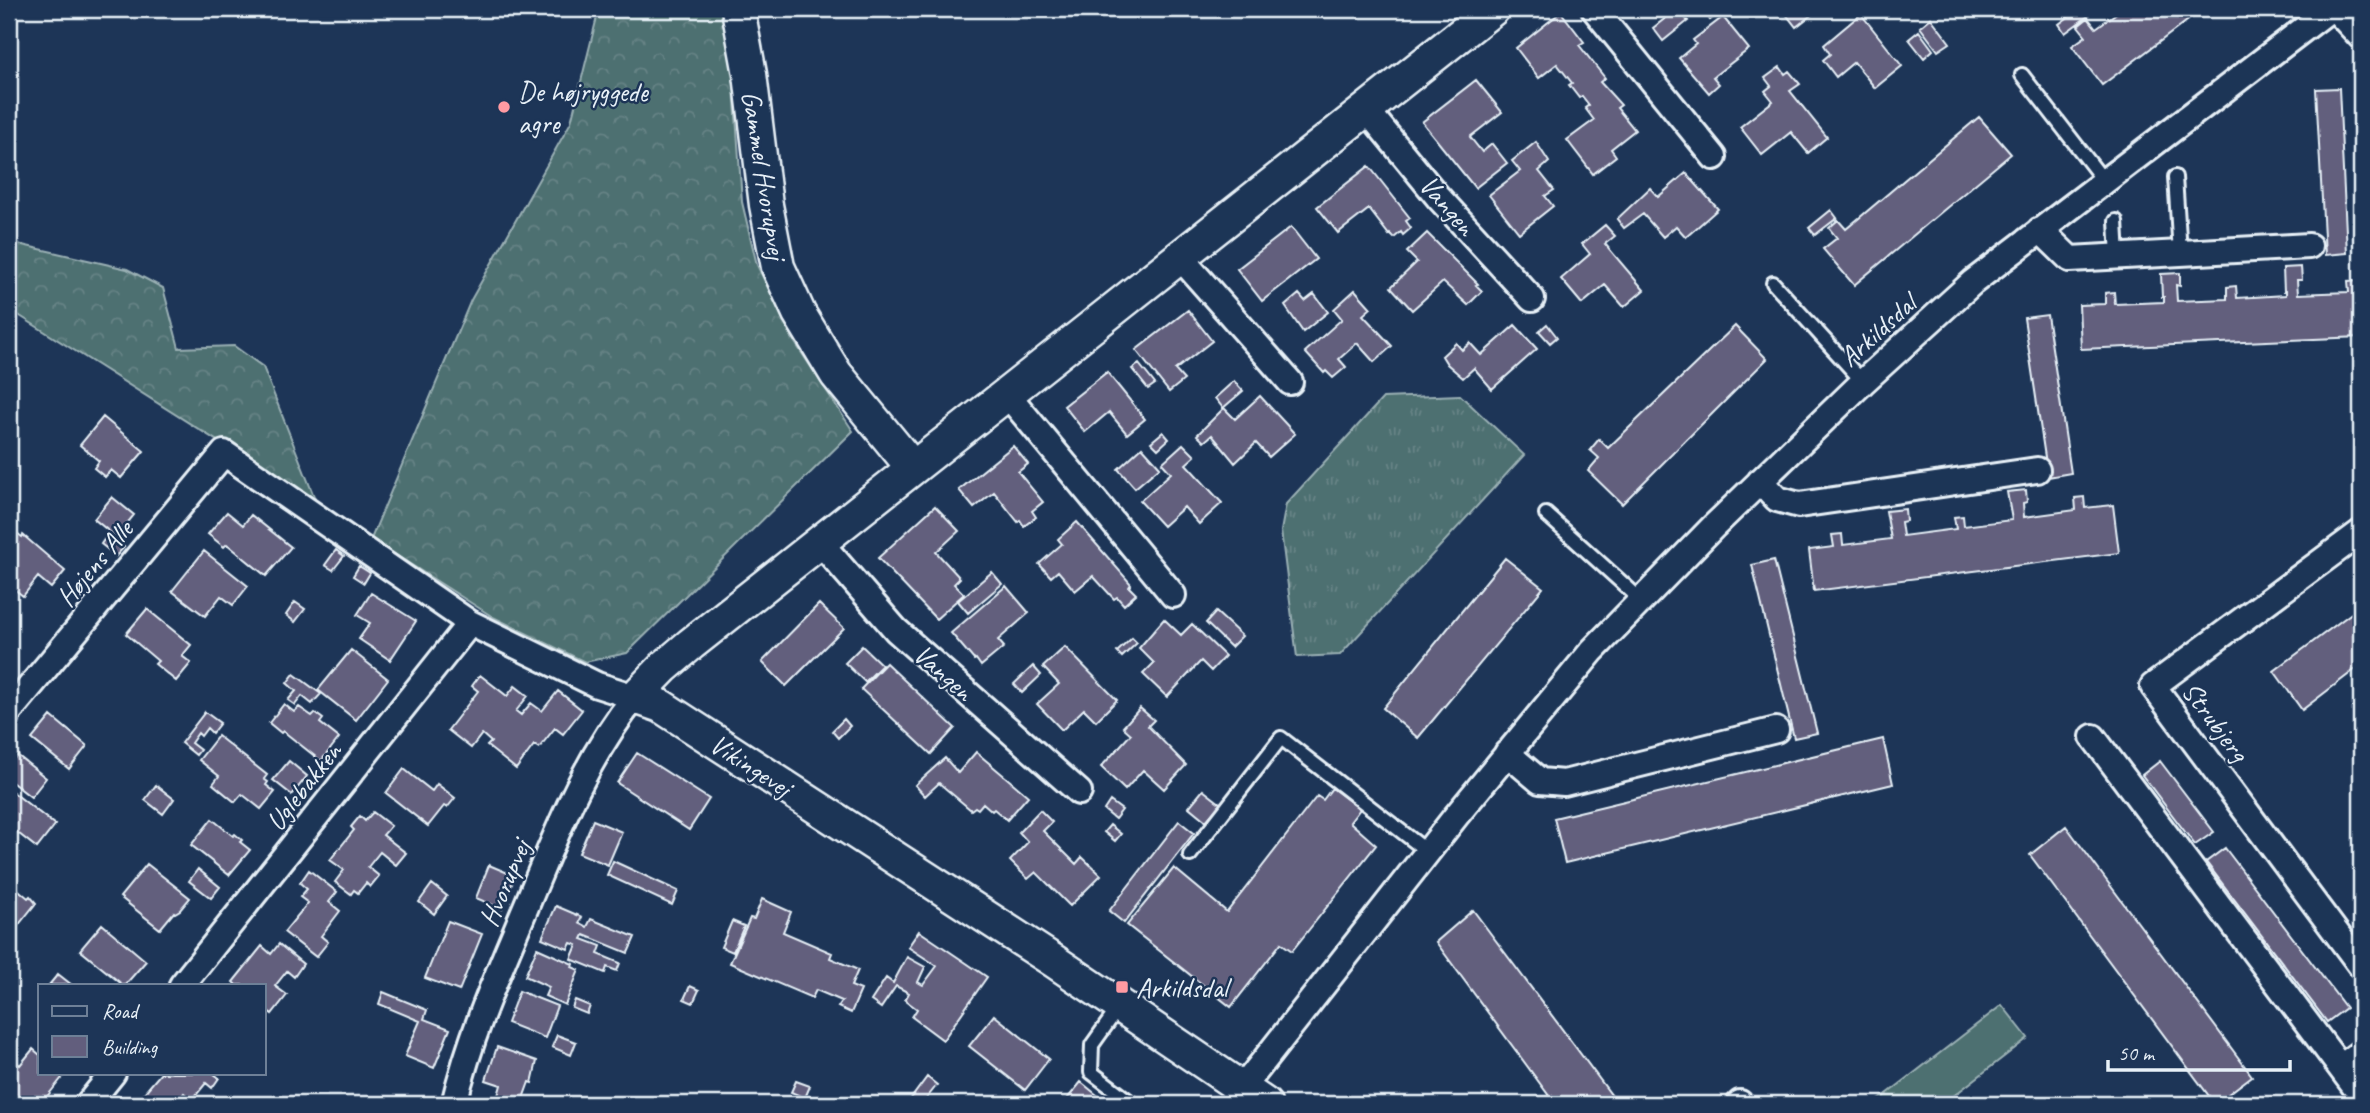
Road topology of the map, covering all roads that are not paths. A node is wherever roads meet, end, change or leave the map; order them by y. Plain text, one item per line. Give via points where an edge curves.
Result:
1 (738, 9) edge
2 (1493, 9) edge
3 (1594, 9) edge
4 (2333, 9) edge
5 (2361, 37) edge
6 (2022, 75) dead end
7 (1366, 109) junction
8 (1714, 157) dead end
9 (2175, 177) dead end
10 (2104, 181) junction
11 (2116, 221) dead end
12 (2040, 230) junction
13 (2309, 246) dead end
14 (2180, 253) junction
15 (1180, 257) junction
16 (2118, 257) junction
17 (1773, 284) dead end
18 (1532, 299) dead end
19 (1290, 382) dead end
20 (1863, 382) junction
21 (1007, 394) junction
22 (224, 453) joint
23 (913, 468) junction
24 (2037, 470) dead end
25 (1760, 481) junction
26 (1546, 513) dead end
27 (2361, 532) edge
28 (819, 541) junction
29 (1173, 595) dead end
30 (1641, 600) junction
31 (470, 623) junction
32 (635, 697) junction
33 (9, 712) edge
34 (1776, 730) dead end
35 (2093, 737) dead end
36 (1507, 753) junction
37 (1079, 792) dead end
38 (1428, 852) junction
39 (1190, 855) dead end
40 (2361, 966) edge
41 (183, 984) edge
42 (1119, 1006) junction
43 (2361, 1052) edge
44 (2341, 1067) junction
45 (112, 1074) edge
46 (2361, 1094) edge
47 (1246, 1099) edge
48 (88, 1104) edge
49 (454, 1104) edge
50 (1133, 1104) edge

1 - 23 street, Gammel Hvorupvej via 778,267 836,374
2 - 7 street
3 - 8 street
4 - 5 street, Arkildsdal
4 - 10 street, Arkildsdal
6 - 10 lane
7 - 15 street
7 - 18 street, Vangen via 1438,197
9 - 14 lane
10 - 12 street, Arkildsdal
11 - 16 lane
12 - 16 street via 2070,259
12 - 20 street, Arkildsdal via 1973,282
13 - 14 street
14 - 16 street
15 - 19 street
15 - 21 street
17 - 20 lane
20 - 25 street, Arkildsdal
21 - 23 street
21 - 29 street
22 - 31 street, Vikingevej
22 - 33 street, Højens Alle
23 - 28 street
24 - 25 street via 1799,505 1777,499
25 - 30 street, Arkildsdal
26 - 30 lane
27 - 40 street, Strubjerg via 2152,686
28 - 32 street via 691,644
28 - 37 street, Vangen via 897,630
30 - 36 street, Arkildsdal
31 - 32 street, Vikingevej via 597,685
31 - 41 street, Uglebakken
32 - 42 street, Vikingevej via 661,706
32 - 49 street, Hvorupvej via 578,784 477,1025
34 - 36 street via 1564,783 1540,781
35 - 44 street
36 - 38 street, Arkildsdal
38 - 39 lane via 1281,738
38 - 47 street, Arkildsdal
42 - 47 street, Vikingevej
42 - 50 lane via 1092,1045 1091,1072
43 - 44 street
44 - 46 street
45 - 48 street

